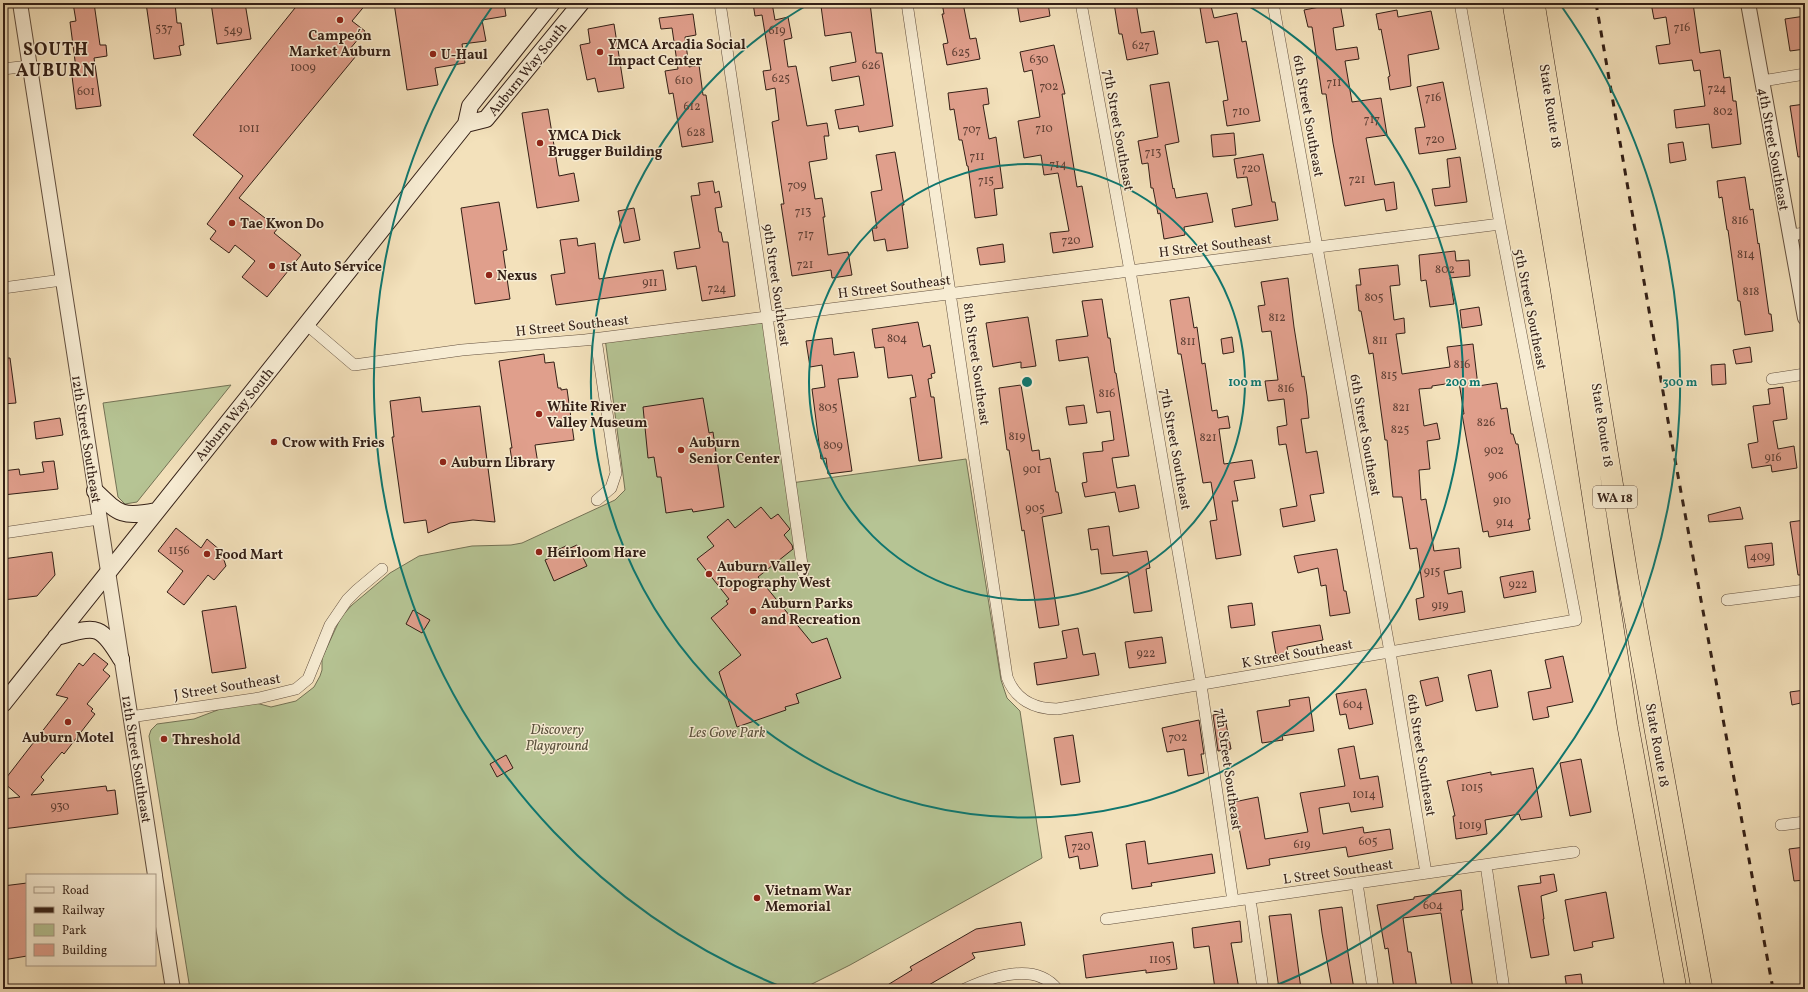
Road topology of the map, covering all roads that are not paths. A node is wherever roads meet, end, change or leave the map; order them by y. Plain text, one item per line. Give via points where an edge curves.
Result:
1 (20, 3) edge
2 (552, 3) edge
3 (581, 3) edge
4 (720, 3) edge
5 (908, 3) edge
6 (1081, 3) edge
7 (1273, 3) edge
8 (1460, 3) edge
9 (1513, 3) edge
10 (1534, 3) edge
11 (1748, 3) edge
12 (29, 66) junction
13 (3, 69) edge
14 (1805, 74) edge
15 (1762, 81) junction
16 (466, 124) junction
17 (1500, 224) junction
18 (1805, 233) edge
19 (1790, 235) junction
20 (1317, 247) junction
21 (1130, 271) junction
22 (62, 280) junction
23 (3, 288) edge
24 (951, 294) junction
25 (767, 317) junction
26 (1805, 318) edge
27 (306, 324) junction
28 (596, 339) junction
29 (1805, 374) edge
30 (1772, 379) dead end
31 (95, 491) junction
32 (597, 500) dead end
33 (156, 512) junction
34 (99, 519) junction
35 (3, 533) edge
36 (382, 569) dead end
37 (108, 572) junction
38 (803, 572) dead end
39 (1805, 590) edge
40 (1727, 600) dead end
41 (1576, 620) joint
42 (56, 637) junction
43 (1390, 652) junction
44 (121, 659) junction
45 (1201, 685) junction
46 (1025, 701) joint
47 (3, 704) edge
48 (130, 717) junction
49 (1805, 822) edge
50 (1781, 825) dead end
51 (1574, 852) dead end
52 (1486, 865) junction
53 (1426, 873) junction
54 (155, 874) edge
55 (156, 881) edge
56 (1357, 883) junction
57 (1250, 899) junction
58 (1233, 901) junction
59 (1106, 919) dead end
60 (173, 989) edge
61 (965, 989) edge
62 (1056, 989) edge
63 (1263, 989) edge
64 (1373, 989) edge
65 (1504, 989) edge
66 (1676, 989) edge
67 (1702, 989) edge

1 - 12 street, 12th Street Southeast
2 - 16 main road, Auburn Way South via 470,106
3 - 16 main road, Auburn Way South via 486,119
4 - 25 street, 9th Street Southeast
5 - 24 street, 8th Street Southeast
6 - 21 street, 7th Street Southeast
7 - 20 street, 6th Street Southeast
8 - 17 street, 5th Street Southeast
9 - 66 highway, State Route 18 / WA 18 via 1561,288 1628,726
10 - 67 highway, State Route 18 / WA 18 via 1627,574
11 - 15 street, 4th Street Southeast
12 - 13 street
12 - 22 street, 12th Street Southeast
14 - 15 street
15 - 19 street, 4th Street Southeast
16 - 27 main road, Auburn Way South
17 - 20 street, H Street Southeast
17 - 41 street, 5th Street Southeast
18 - 19 street
19 - 26 street, 4th Street Southeast
20 - 21 street, H Street Southeast
20 - 43 street, 6th Street Southeast
21 - 24 street, H Street Southeast
21 - 45 street, 7th Street Southeast
22 - 23 street
22 - 31 street, 12th Street Southeast
24 - 25 street, H Street Southeast
24 - 46 street, 8th Street Southeast via 1007,677 1016,693
25 - 28 street, H Street Southeast
25 - 38 street, 9th Street Southeast
27 - 28 street, H Street Southeast via 354,365 462,350
27 - 33 main road, Auburn Way South
28 - 32 street via 616,470 611,488
29 - 30 street
31 - 33 main road via 122,514
31 - 34 street, 12th Street Southeast
33 - 37 main road, Auburn Way South
34 - 35 street
34 - 37 street, 12th Street Southeast
36 - 48 street, J Street Southeast via 347,600 330,625 308,679 296,689 259,698
37 - 42 main road, Auburn Way South
37 - 44 street, 12th Street Southeast
39 - 40 street
41 - 43 street, K Street Southeast
42 - 44 main road via 97,630 111,642
42 - 47 main road, Auburn Way South
43 - 45 street, K Street Southeast
43 - 53 street, 6th Street Southeast
44 - 48 street, 12th Street Southeast
45 - 46 street, K Street Southeast via 1057,709 1037,707
45 - 58 street, 7th Street Southeast
48 - 54 street, 12th Street Southeast
49 - 50 street
51 - 52 street, L Street Southeast
52 - 53 street, L Street Southeast
52 - 65 street
53 - 56 street, L Street Southeast
55 - 60 street, 12th Street Southeast
56 - 57 street, L Street Southeast
56 - 64 street
57 - 58 street, L Street Southeast
57 - 63 street
58 - 59 street, L Street Southeast
61 - 62 street via 980,982 1026,974 1042,977

